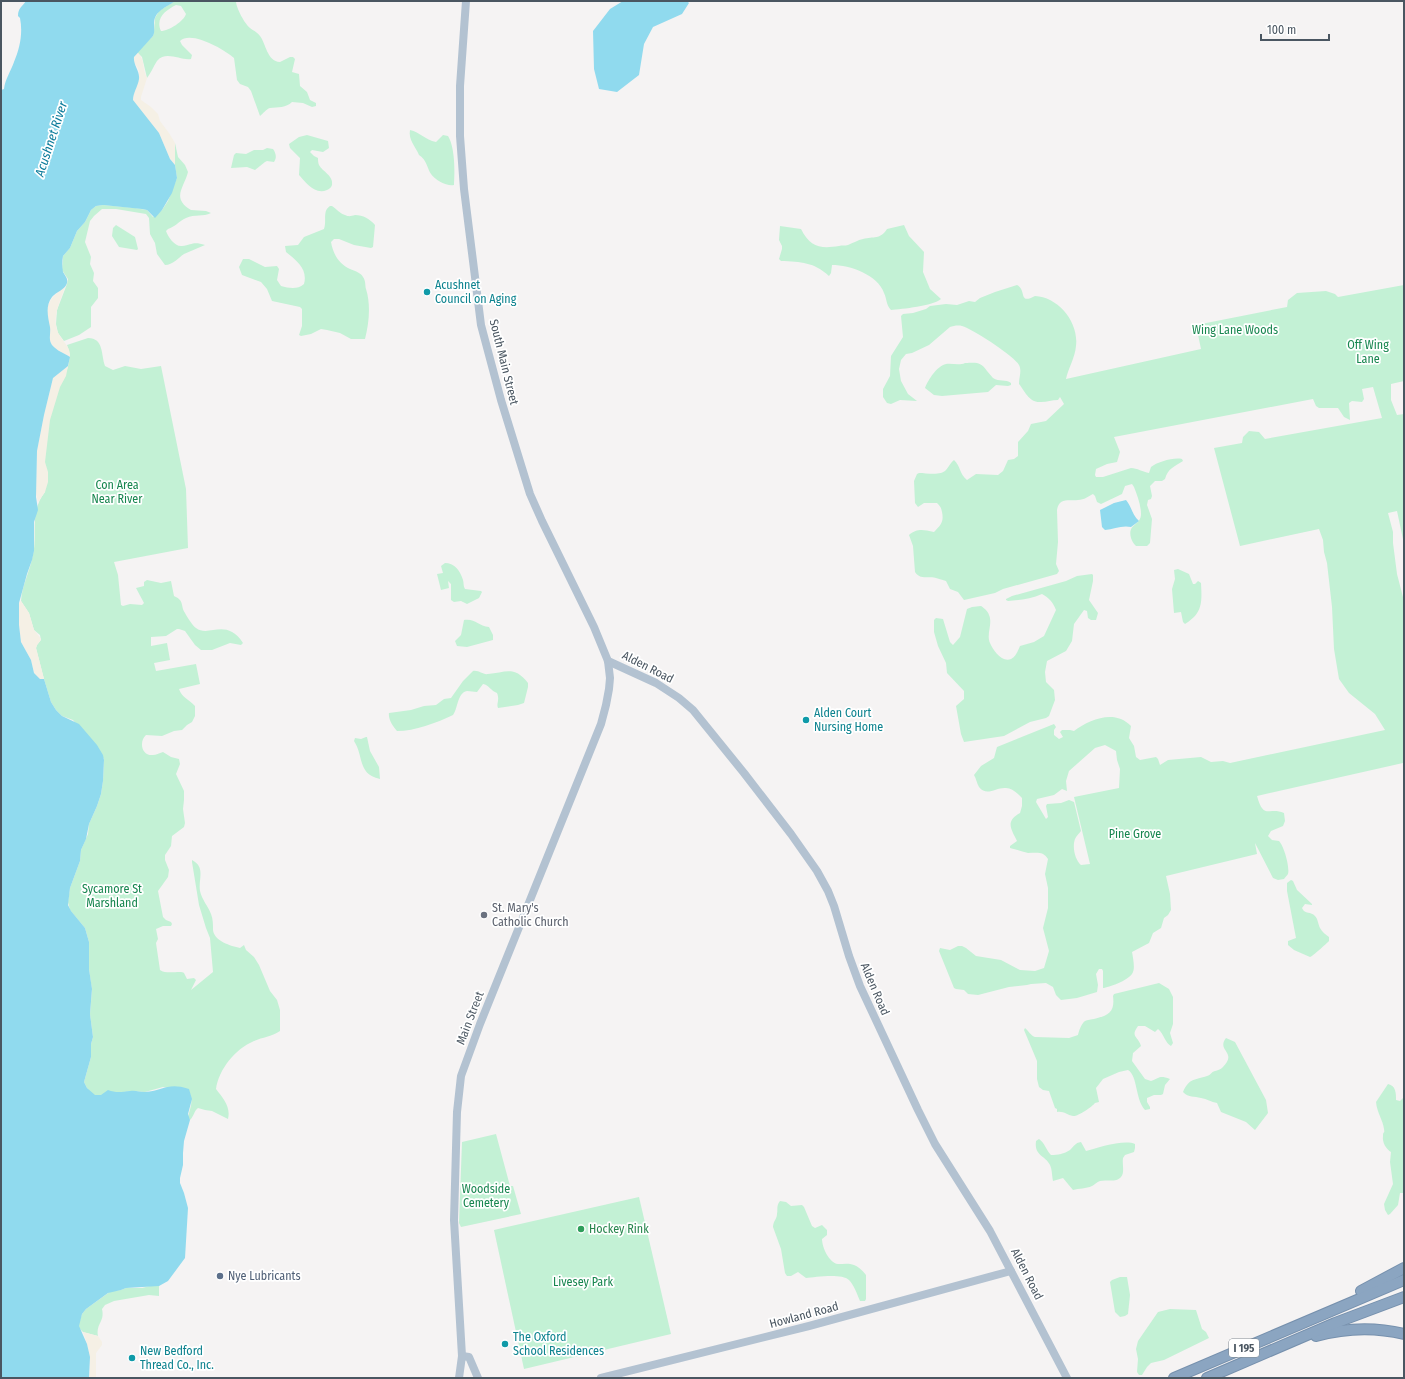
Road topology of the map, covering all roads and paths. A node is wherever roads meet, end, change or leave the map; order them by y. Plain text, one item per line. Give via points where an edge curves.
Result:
1 (466, 1) edge
2 (608, 661) junction
3 (610, 686) joint
4 (1404, 1268) edge
5 (1011, 1271) junction
6 (1404, 1280) edge
7 (1404, 1297) edge
8 (1314, 1318) junction
9 (1404, 1334) edge
10 (1281, 1346) junction
11 (462, 1356) junction
12 (459, 1378) edge
13 (478, 1378) edge
14 (601, 1378) edge
15 (1067, 1378) edge
16 (1174, 1378) edge
17 (1207, 1378) edge

1 - 2 main road, South Main Street via 460,99 461,159 484,335 530,494
2 - 3 main road, South Main Street
2 - 5 main road, Alden Road via 656,683 693,710 791,834 812,865 834,906 860,986 918,1110 935,1144 982,1217
3 - 11 main road, Main Street via 601,724 480,1024 460,1080 454,1212
4 - 8 highway
5 - 14 main road, Howland Road via 815,1325
5 - 15 main road, Alden Road
6 - 8 highway, I 195
7 - 10 highway, I 195
8 - 16 highway, I 195
9 - 10 highway via 1376,1329 1355,1330 1320,1335
10 - 17 highway, I 195
11 - 12 main road, Main Street
11 - 13 main road via 469,1357

